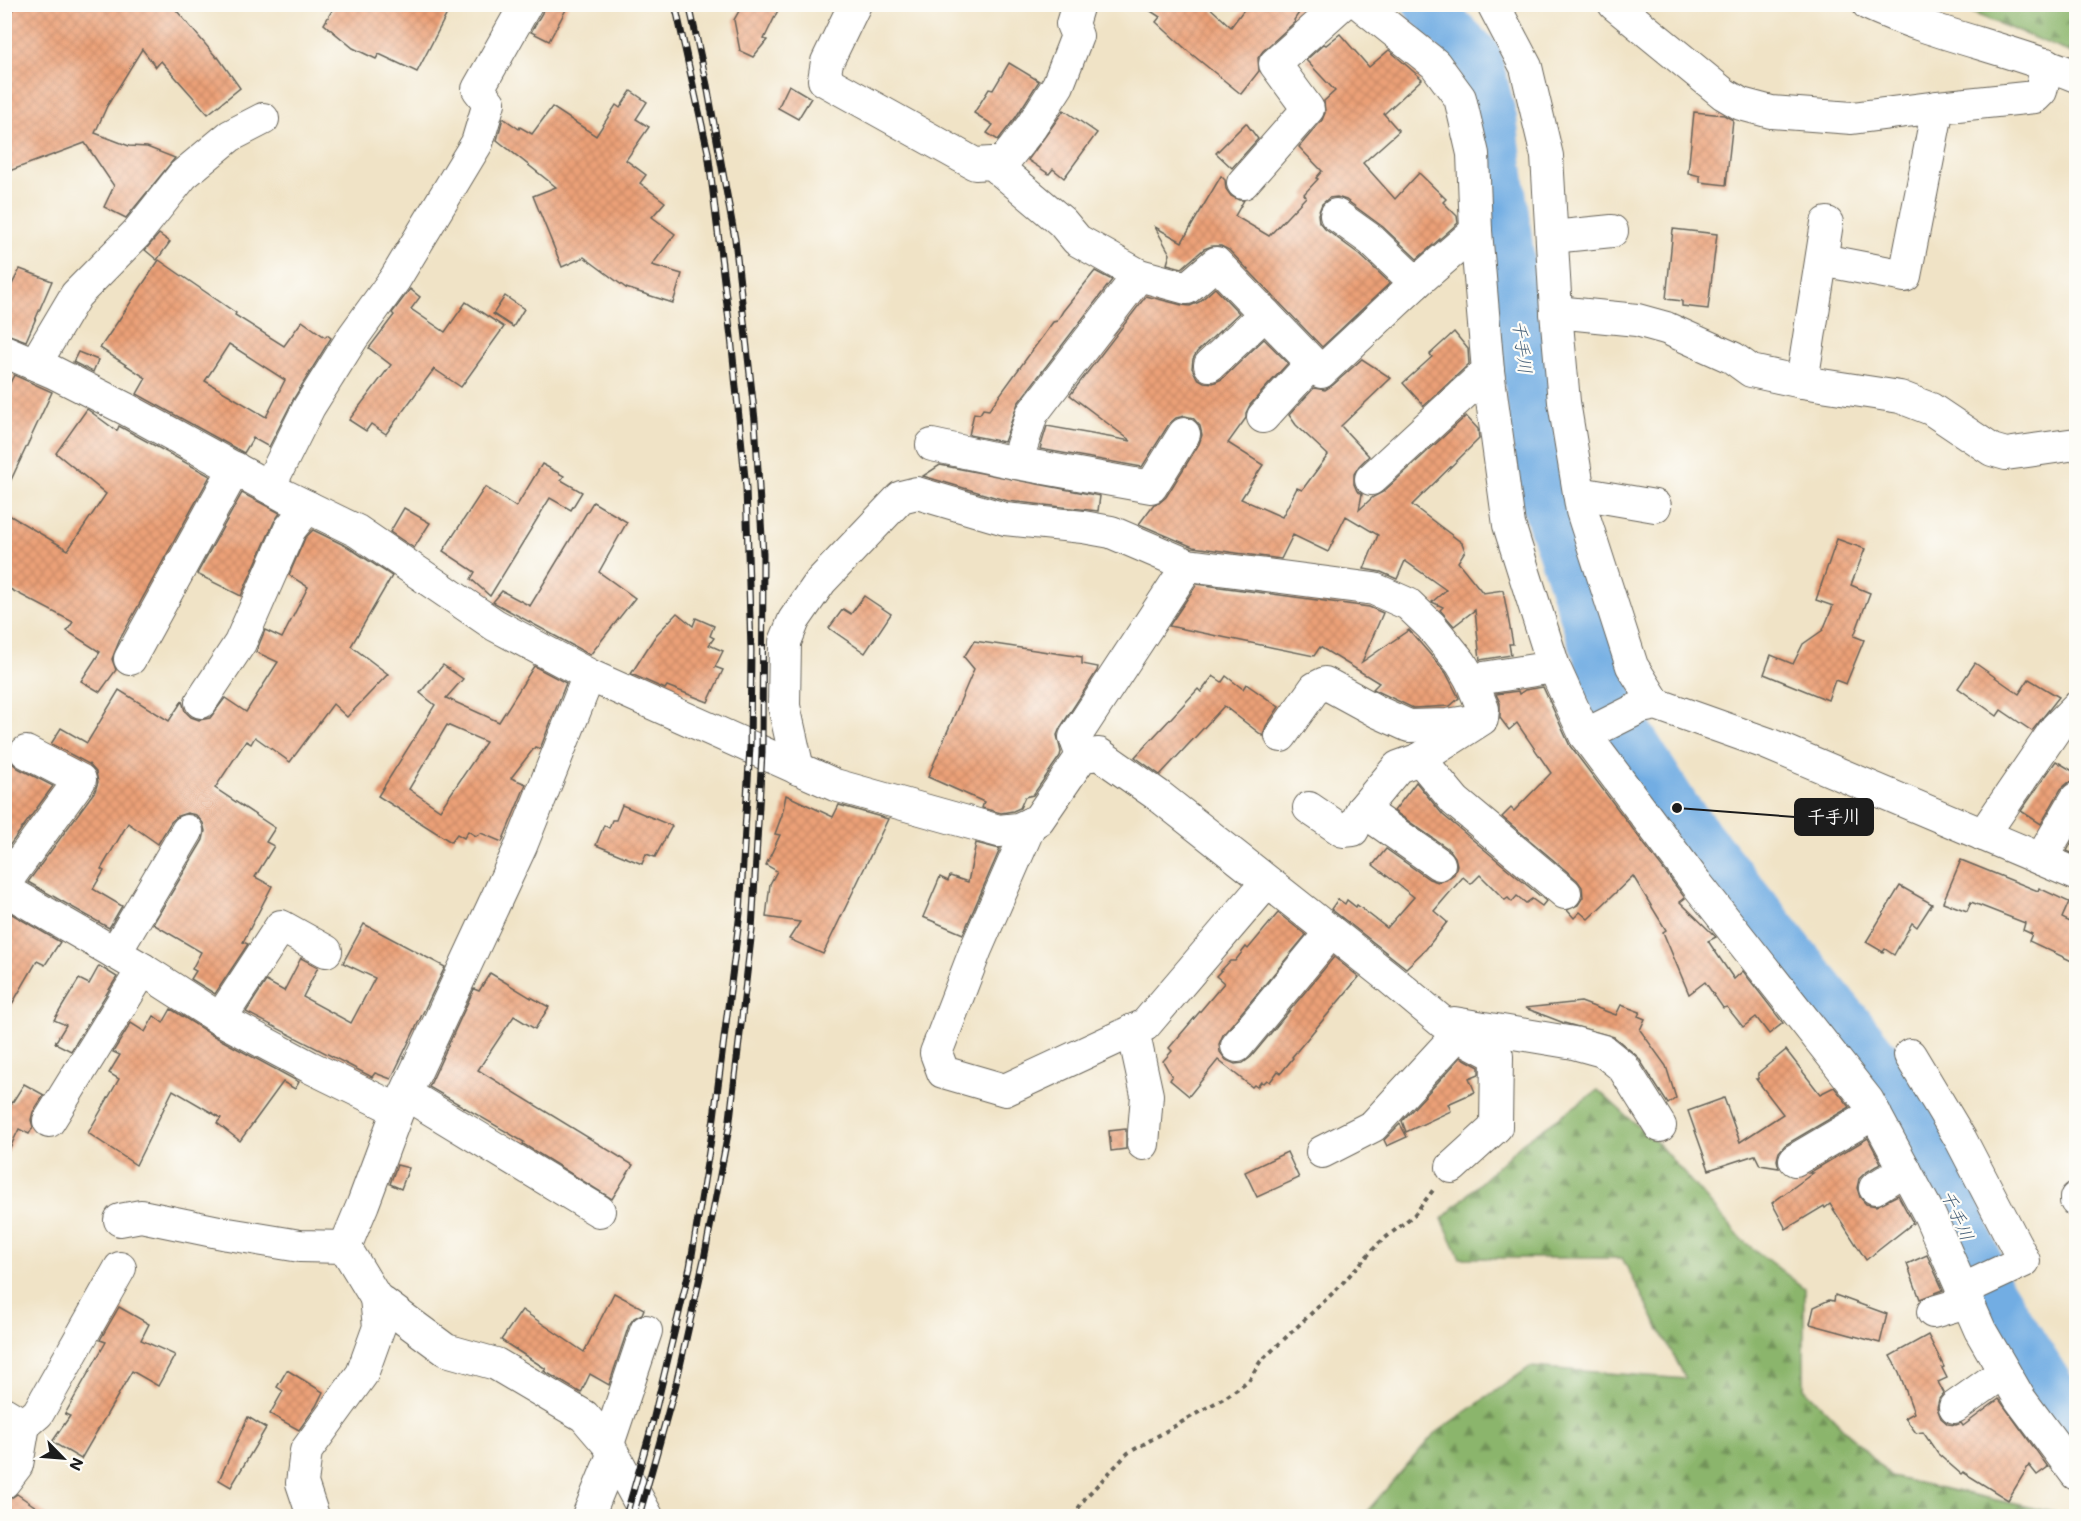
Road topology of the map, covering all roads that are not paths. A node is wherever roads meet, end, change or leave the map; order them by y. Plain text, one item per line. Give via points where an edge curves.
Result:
1 (526, 4) edge
2 (855, 4) edge
3 (1078, 4) edge
4 (1342, 4) edge
5 (1360, 4) edge
6 (1493, 4) edge
7 (1614, 4) edge
8 (1868, 4) edge
9 (2047, 64) junction
10 (2076, 76) edge
11 (1938, 107) junction
12 (263, 119) dead end
13 (998, 169) junction
14 (1243, 183) dead end
15 (1336, 216) dead end
16 (1827, 223) dead end
17 (1476, 231) junction
18 (1612, 231) dead end
19 (1552, 237) junction
20 (1822, 260) junction
21 (1139, 275) junction
22 (1416, 283) junction
23 (1556, 312) junction
24 (1265, 314) junction
25 (4, 351) edge
26 (1312, 363) junction
27 (35, 364) junction
28 (1210, 365) dead end
29 (1488, 370) junction
30 (1802, 382) junction
31 (1263, 417) dead end
32 (1184, 434) dead end
33 (2076, 444) edge
34 (932, 445) dead end
35 (1016, 463) junction
36 (235, 468) junction
37 (1371, 479) dead end
38 (269, 487) junction
39 (1579, 493) junction
40 (1655, 506) dead end
41 (308, 507) junction
42 (1188, 565) junction
43 (130, 659) dead end
44 (1554, 667) junction
45 (589, 675) junction
46 (1471, 680) junction
47 (201, 702) dead end
48 (1649, 706) junction
49 (1482, 719) junction
50 (2070, 726) edge
51 (1591, 732) junction
52 (1281, 736) dead end
53 (26, 752) dead end
54 (1082, 756) junction
55 (1420, 759) junction
56 (798, 769) junction
57 (2076, 799) edge
58 (1310, 808) dead end
59 (1362, 810) junction
60 (1030, 824) junction
61 (187, 831) dead end
62 (1983, 835) junction
63 (2040, 859) junction
64 (1438, 864) dead end
65 (2076, 874) edge
66 (1267, 882) junction
67 (4, 884) edge
68 (4, 889) edge
69 (1565, 893) dead end
70 (1331, 932) junction
71 (326, 951) dead end
72 (115, 953) junction
73 (143, 969) junction
74 (220, 1019) junction
75 (1449, 1027) junction
76 (1132, 1030) junction
77 (1237, 1046) dead end
78 (1910, 1054) dead end
79 (402, 1102) junction
80 (1875, 1113) junction
81 (49, 1121) dead end
82 (1660, 1126) dead end
83 (1143, 1144) dead end
84 (1322, 1152) dead end
85 (1795, 1160) dead end
86 (1452, 1167) road end
87 (1905, 1169) junction
88 (1875, 1188) dead end
89 (599, 1211) dead end
90 (120, 1220) dead end
91 (345, 1247) junction
92 (120, 1268) dead end
93 (1966, 1293) junction
94 (376, 1298) junction
95 (1933, 1312) dead end
96 (646, 1331) dead end
97 (2004, 1372) junction
98 (1955, 1407) dead end
99 (14, 1419) edge
100 (610, 1449) junction
101 (2076, 1474) edge
102 (4, 1482) edge
103 (313, 1516) edge
104 (588, 1516) edge
105 (647, 1516) edge

1 - 38 street via 478,89 489,103 477,142 395,279 309,407
2 - 13 street via 827,62 824,80 975,165 992,164
3 - 13 street via 1072,24 1077,36 1058,85
4 - 14 street via 1275,64 1308,109
5 - 17 street via 1435,64 1460,98 1473,154
6 - 19 street via 1527,67 1547,156
7 - 11 street via 1741,104 1772,112 1852,118
8 - 9 street via 1901,19
9 - 10 street
9 - 11 street via 2041,91 2035,97
11 - 20 street via 1905,276
12 - 27 street via 230,136 183,175 136,234 76,295
13 - 21 street via 1062,222 1077,240
15 - 22 street via 1371,240
16 - 20 street
17 - 22 street
17 - 29 street
18 - 19 street
19 - 23 street
20 - 30 street
21 - 24 street via 1187,288 1216,263
21 - 35 street via 1032,414
22 - 26 street via 1321,372
23 - 30 street via 1637,320 1666,328 1732,358 1751,371
23 - 39 street via 1564,402
24 - 26 street
24 - 28 street
25 - 27 street
26 - 31 street
27 - 36 street
29 - 37 street
29 - 44 street via 1509,525
30 - 33 street via 1900,397 1931,409 1999,452
32 - 35 street via 1151,487
34 - 35 street
36 - 38 street
36 - 43 street
38 - 41 street
39 - 40 street
39 - 48 street via 1632,666
41 - 45 street via 357,531 495,625
41 - 47 street via 290,529 240,643
42 - 46 street via 1374,590 1408,604 1431,626
42 - 54 street via 1075,737
42 - 56 street via 1111,532 1005,519 917,493 901,497 821,581 784,642 784,706
44 - 46 street
44 - 51 street
45 - 56 street
45 - 79 street via 521,846
46 - 49 street via 1484,709
48 - 51 street
48 - 62 street via 1766,743
49 - 52 street via 1447,726 1409,726 1326,683 1315,688
49 - 55 street
50 - 62 street
51 - 80 street via 1696,883
53 - 67 street via 80,780
54 - 60 street via 1038,820
54 - 66 street via 1099,754
55 - 59 street via 1398,767
55 - 69 street via 1455,801
56 - 60 street via 835,785 999,831
57 - 63 street
58 - 59 street via 1343,831 1353,830
59 - 64 street
60 - 76 street via 936,1053 943,1072 1005,1090
61 - 72 street
62 - 63 street
63 - 65 street
66 - 70 street
66 - 76 street via 1145,1025
68 - 72 street
70 - 75 street
70 - 77 street
71 - 74 street via 281,926
72 - 73 street
73 - 74 street
73 - 81 street
74 - 79 street via 310,1067
75 - 82 street via 1574,1043 1603,1052 1623,1067
75 - 84 street via 1452,1038 1444,1051 1373,1126
75 - 86 street via 1497,1056 1496,1127
76 - 83 street via 1147,1095
78 - 93 street via 1961,1140 2024,1261
79 - 89 street
79 - 91 street
80 - 85 street
80 - 87 street
87 - 88 street
87 - 93 street
90 - 91 street via 141,1216 300,1246
91 - 94 street
92 - 99 street via 38,1413
93 - 95 street
93 - 97 street via 1980,1330
94 - 100 street via 446,1350 496,1364 584,1416
94 - 103 street via 379,1327 362,1374 306,1450 302,1483
96 - 100 street
97 - 98 street
97 - 101 street
99 - 102 street via 17,1465
100 - 104 street
100 - 105 street

